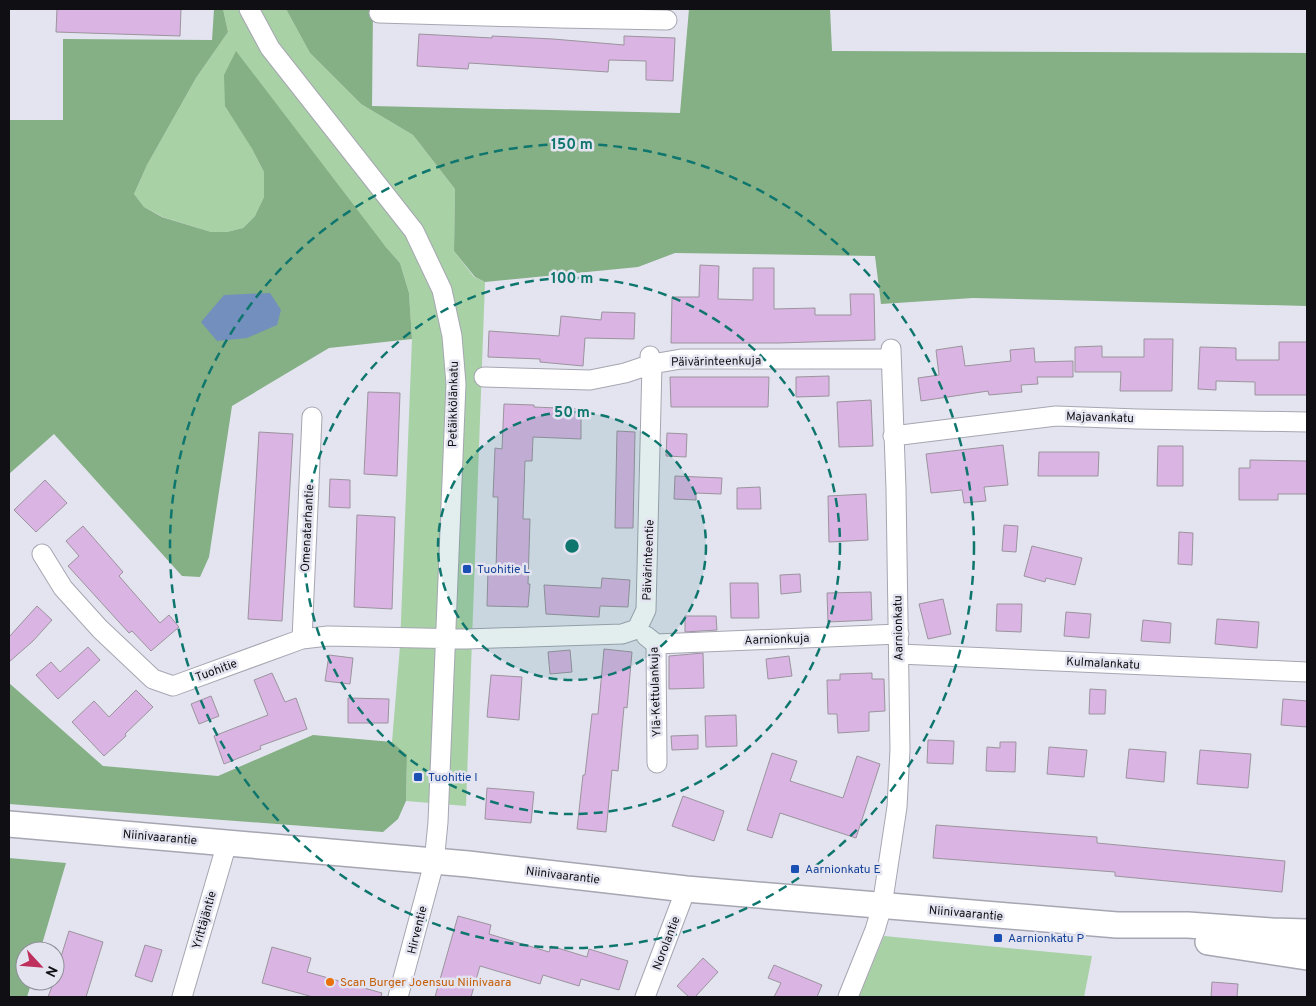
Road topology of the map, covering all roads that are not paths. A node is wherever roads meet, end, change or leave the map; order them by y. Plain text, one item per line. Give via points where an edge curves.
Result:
1 (249, 9) edge
2 (379, 13) dead end
3 (566, 13) edge
4 (667, 20) dead end
5 (891, 354) joint
6 (651, 360) junction
7 (484, 377) dead end
8 (312, 417) dead end
9 (1307, 422) edge
10 (893, 436) junction
11 (42, 554) dead end
12 (637, 629) junction
13 (898, 634) junction
14 (302, 638) junction
15 (445, 639) junction
16 (656, 644) junction
17 (899, 654) junction
18 (1307, 672) edge
19 (657, 763) dead end
20 (9, 824) edge
21 (227, 843) junction
22 (434, 863) junction
23 (686, 890) junction
24 (882, 906) junction
25 (1117, 925) junction
26 (1307, 932) edge
27 (1307, 957) edge
28 (182, 997) edge
29 (398, 997) edge
30 (645, 997) edge
31 (848, 997) edge

1 - 15 street, Petäikkölänkatu via 270,48 414,231 442,290 452,336 456,384
2 - 3 street
3 - 4 street
5 - 6 street, Päivärinteenkuja
5 - 10 street, Aarnionkatu
6 - 7 street, Päivärinteenkuja via 625,373 590,380
6 - 12 street, Päivärinteentie via 646,610
8 - 14 street, Omenatarhantie
9 - 10 street, Majavankatu via 1056,416
10 - 13 street, Aarnionkatu
11 - 14 street, Tuohitie via 63,588 100,629 153,679 173,686
12 - 15 street via 622,634
12 - 16 street, Ylä-Kettulankuja
13 - 16 street, Aarnionkuja
13 - 17 street, Aarnionkatu
14 - 15 street, Tuohitie
15 - 22 street, Petäikkölänkatu
16 - 19 street, Ylä-Kettulankuja
17 - 18 street, Kulmalankatu
17 - 24 street, Aarnionkatu via 900,750 896,807
20 - 21 main road, Niinivaarantie
21 - 22 main road, Niinivaarantie
21 - 28 street, Yrittäjäntie
22 - 23 main road, Niinivaarantie via 468,864
22 - 29 street, Hirventie
23 - 24 main road, Niinivaarantie
23 - 30 street, Norolantie
24 - 25 main road, Niinivaarantie
24 - 31 street, Aarnionkatu via 876,930
25 - 26 main road, Niinivaarantie via 1188,925
25 - 27 main road, Niinivaarantie

